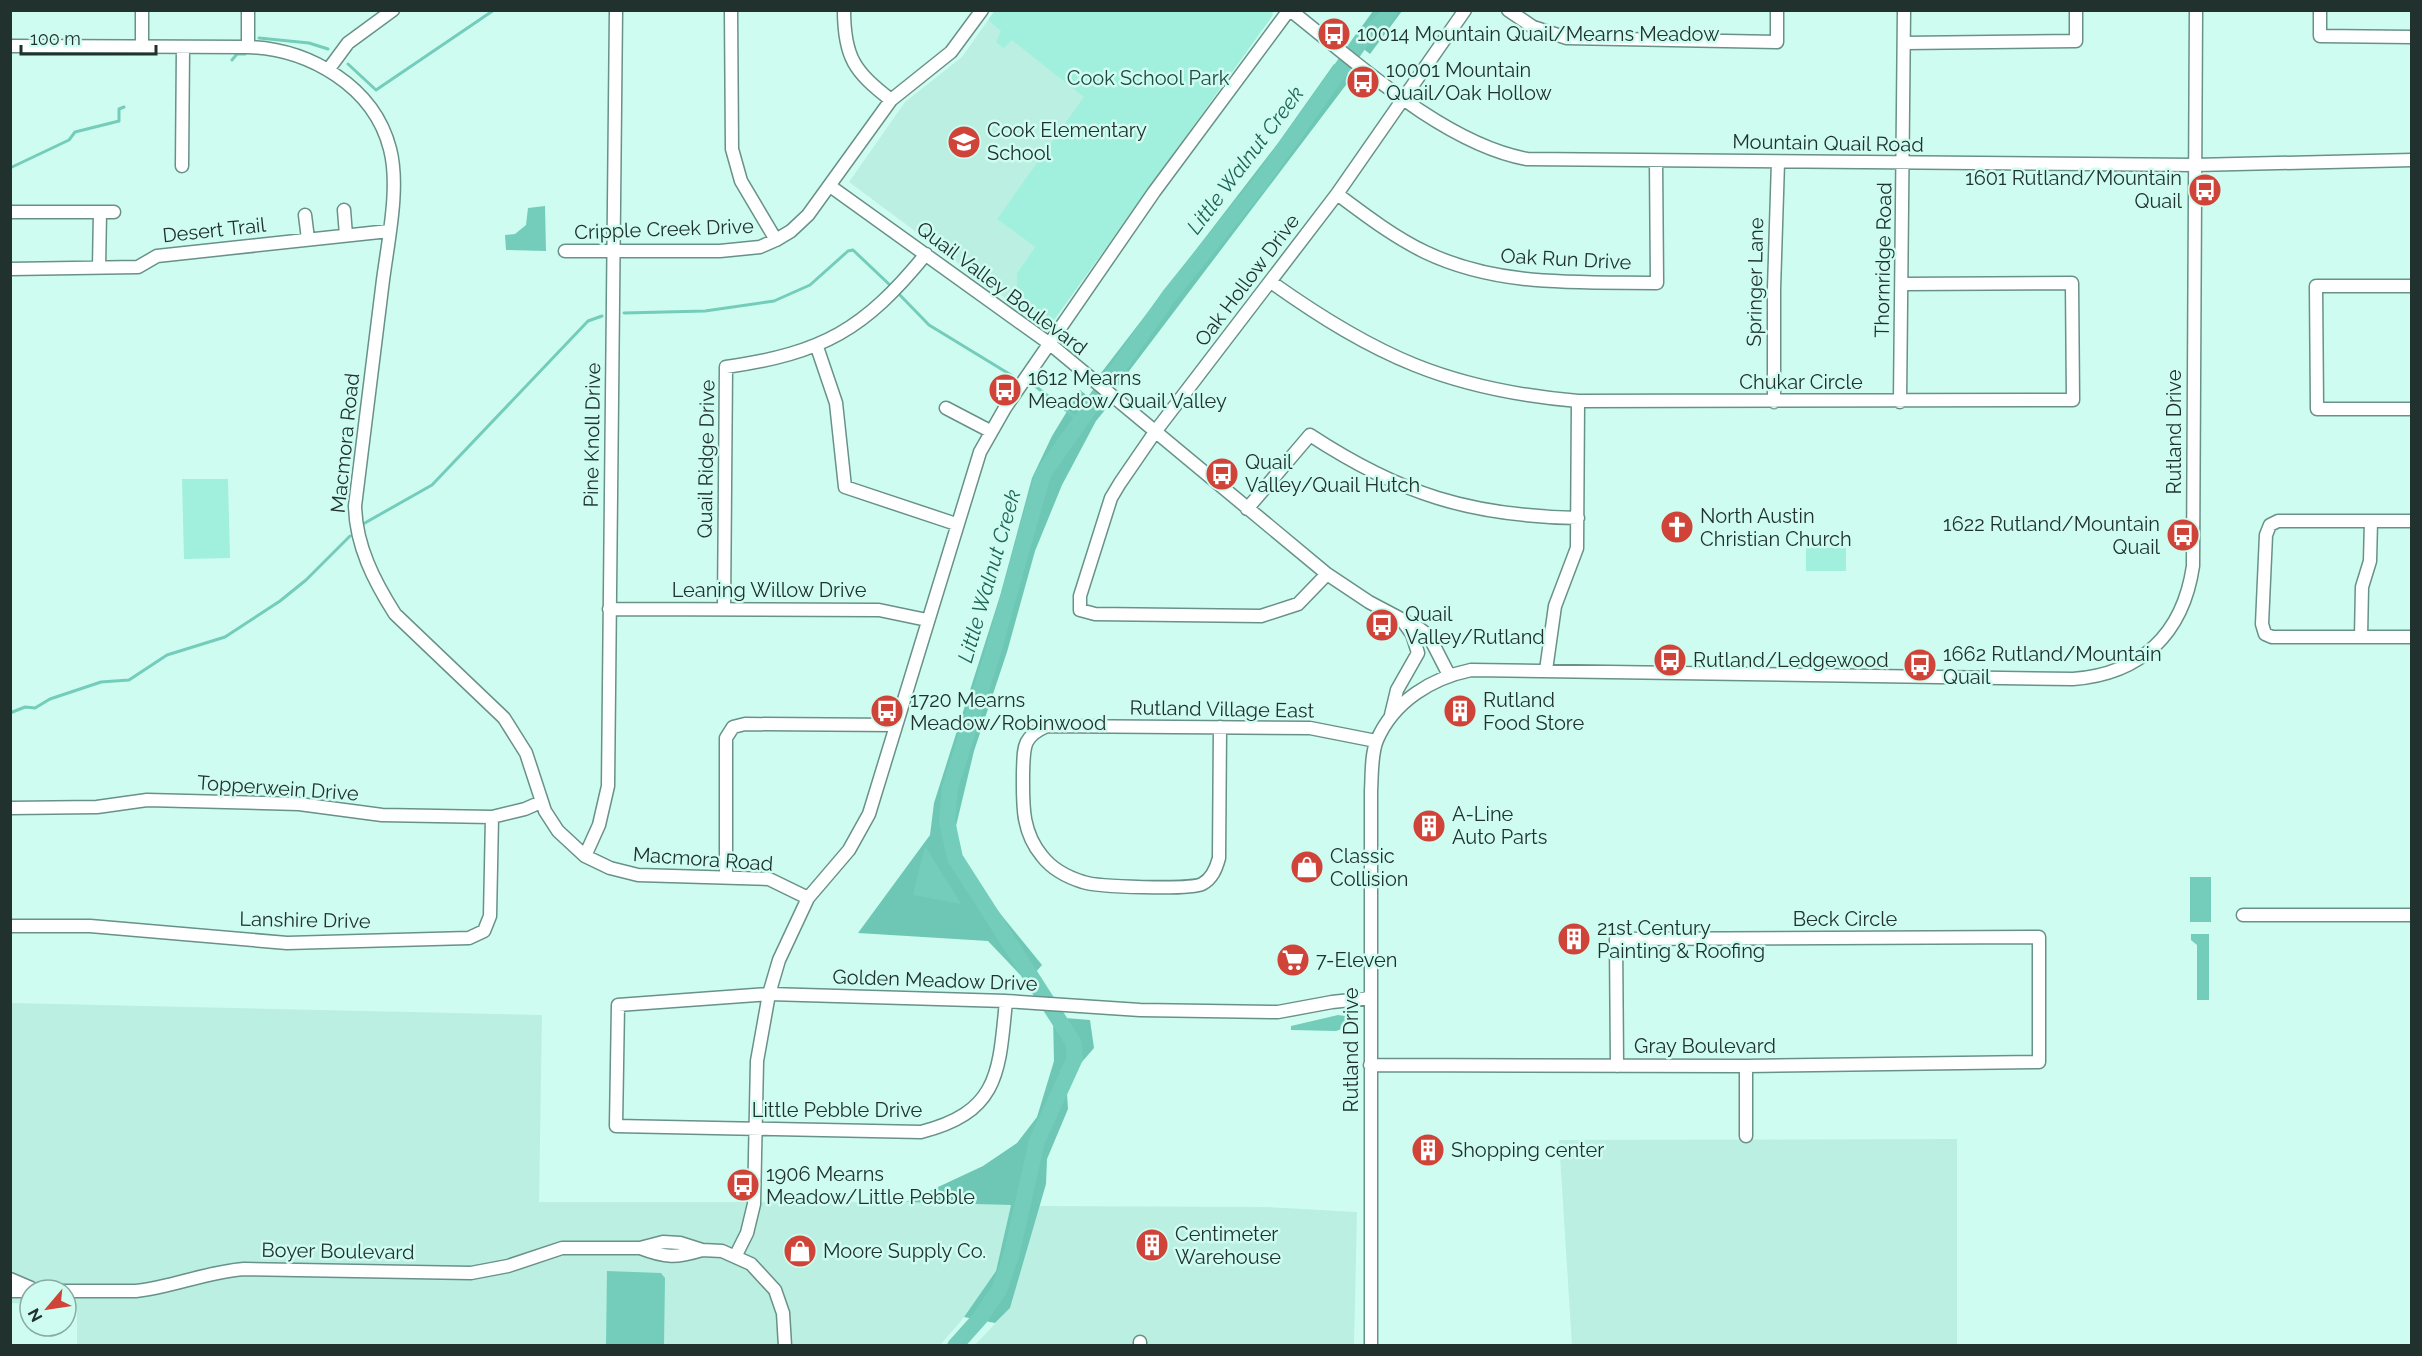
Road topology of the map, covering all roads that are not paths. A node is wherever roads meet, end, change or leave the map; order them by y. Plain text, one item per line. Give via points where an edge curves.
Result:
1 (142, 10) edge
2 (248, 10) edge
3 (393, 10) edge
4 (616, 10) edge
5 (731, 10) edge
6 (844, 10) edge
7 (982, 10) edge
8 (1289, 10) edge
9 (1465, 10) edge
10 (1508, 10) edge
11 (1777, 10) edge
12 (1904, 10) edge
13 (2076, 10) edge
14 (2196, 10) edge
15 (2320, 10) edge
16 (2412, 37) edge
17 (1904, 43) junction
18 (10, 46) edge
19 (142, 46) junction
20 (183, 46) junction
21 (248, 46) junction
22 (328, 70) junction
23 (1404, 98) junction
24 (891, 100) junction
25 (1656, 160) junction
26 (2412, 160) edge
27 (1778, 162) junction
28 (1903, 163) junction
29 (2195, 165) junction
30 (182, 166) dead end
31 (830, 186) junction
32 (1336, 194) junction
33 (344, 210) dead end
34 (10, 212) edge
35 (100, 212) junction
36 (114, 212) dead end
37 (305, 215) dead end
38 (388, 231) junction
39 (346, 235) junction
40 (308, 239) junction
41 (776, 240) junction
42 (565, 251) dead end
43 (614, 251) junction
44 (926, 254) junction
45 (99, 268) junction
46 (10, 269) edge
47 (1271, 282) junction
48 (1903, 284) junction
49 (2412, 286) edge
50 (1050, 344) junction
51 (817, 347) junction
52 (1578, 401) junction
53 (1774, 402) junction
54 (1900, 402) junction
55 (946, 408) dead end
56 (2412, 409) edge
57 (990, 431) junction
58 (1155, 432) junction
59 (1247, 509) junction
60 (1578, 518) junction
61 (2371, 521) junction
62 (2412, 521) edge
63 (957, 524) junction
64 (1327, 574) junction
65 (609, 609) junction
66 (724, 609) junction
67 (1402, 619) junction
68 (927, 620) junction
69 (2361, 637) junction
70 (2412, 637) edge
71 (1546, 669) junction
72 (1449, 675) junction
73 (1390, 718) junction
74 (895, 725) junction
75 (1220, 728) junction
76 (1376, 741) junction
77 (541, 802) junction
78 (10, 808) edge
79 (492, 817) junction
80 (585, 856) junction
81 (726, 876) junction
82 (808, 898) junction
83 (2243, 915) dead end
84 (2412, 915) edge
85 (10, 926) edge
86 (769, 994) junction
87 (1370, 998) junction
88 (1006, 1001) junction
89 (2039, 1062) joint
90 (1370, 1065) junction
91 (1617, 1066) junction
92 (1746, 1066) junction
93 (616, 1126) joint
94 (755, 1130) junction
95 (1746, 1136) dead end
96 (736, 1255) junction
97 (78, 1290) edge
98 (785, 1346) edge
99 (1371, 1346) edge

1 - 19 street
2 - 21 street
3 - 22 street via 348,43
4 - 43 street, Pine Knoll Drive
5 - 41 street via 732,149 741,181
6 - 24 street via 845,40 854,65 865,80
7 - 24 street, Cripple Creek Drive via 951,52
8 - 23 street, Mountain Quail Road
8 - 50 street via 1154,192
9 - 23 street, Oak Hollow Drive
10 - 11 street via 1533,27 1567,38 1776,42
12 - 17 street, Thornridge Road
13 - 17 street via 2076,41
14 - 29 street, Rutland Drive
15 - 16 street via 2320,36
17 - 28 street, Thornridge Road
18 - 19 street, Macmora Road
19 - 20 street, Macmora Road
20 - 21 street, Macmora Road
20 - 30 street
21 - 22 street, Macmora Road via 301,56
22 - 38 street, Macmora Road via 374,113 390,148 393,187
23 - 25 street, Mountain Quail Road via 1463,138 1510,156 1545,161
23 - 32 street, Oak Hollow Drive
24 - 31 street, Cripple Creek Drive
25 - 27 street, Mountain Quail Road
25 - 32 street, Oak Run Drive via 1656,283 1541,281 1480,272 1407,243
26 - 29 street, Mountain Quail Road
27 - 28 street, Mountain Quail Road
27 - 53 street, Springer Lane
28 - 29 street, Mountain Quail Road
28 - 48 street, Thornridge Road
29 - 71 street, Rutland Drive via 2193,566 2178,617 2144,656 2104,675 2073,679
31 - 41 street, Cripple Creek Drive via 800,224
31 - 44 street, Quail Valley Boulevard
32 - 47 street, Oak Hollow Drive
33 - 39 street
34 - 35 street
35 - 36 street
35 - 45 street
37 - 40 street
38 - 39 street, Desert Trail
38 - 77 street, Macmora Road via 355,506 363,554 395,614 504,718 526,753
39 - 40 street, Desert Trail
40 - 45 street, Desert Trail via 157,256 138,267
41 - 43 street, Cripple Creek Drive via 741,249
42 - 43 street, Cripple Creek Drive
43 - 65 street, Pine Knoll Drive
44 - 50 street, Quail Valley Boulevard
44 - 51 street, Quail Ridge Drive via 892,294 851,328
45 - 46 street, Desert Trail
47 - 52 street, Chukar Circle via 1355,338 1424,370 1495,390
47 - 58 street, Oak Hollow Drive
48 - 54 street, Thornridge Road
48 - 54 street, Chukar Circle via 2072,283 2073,400
49 - 56 street via 2316,286 2317,409
50 - 57 street
50 - 58 street, Quail Valley Boulevard
51 - 63 street via 836,403 845,487
51 - 66 street, Quail Ridge Drive via 779,359 726,367
52 - 53 street, Chukar Circle
52 - 60 street
53 - 54 street, Chukar Circle
55 - 57 street
57 - 63 street
58 - 59 street, Quail Valley Boulevard
58 - 64 street, Oak Hollow Drive via 1111,498 1080,596 1080,610 1095,615 1261,616 1298,604
59 - 60 street via 1310,435 1388,481 1446,502 1526,517
59 - 64 street, Quail Valley Boulevard
60 - 71 street via 1576,548 1555,606
61 - 62 street
61 - 69 street via 2369,567 2362,587
61 - 69 street via 2278,521 2270,525 2266,535 2262,624 2265,634
63 - 68 street
64 - 67 street, Quail Valley Boulevard
65 - 66 street, Leaning Willow Drive
65 - 80 street, Pine Knoll Drive via 608,786 599,825
66 - 68 street, Leaning Willow Drive via 879,610
67 - 72 street, Quail Valley Boulevard via 1429,636
67 - 73 street via 1413,634 1418,653 1397,690
68 - 74 street
69 - 70 street
71 - 72 street, Rutland Drive via 1471,670
72 - 73 street, Rutland Drive via 1412,695
73 - 76 street, Rutland Drive
74 - 81 street via 734,727 726,738
74 - 82 street via 869,814 849,850
75 - 75 street, Rutland Village East via 1047,726 1032,732 1024,747 1023,808 1033,843 1052,866 1087,884 1192,887 1211,878 1219,858
75 - 76 street, Rutland Village East via 1310,728
76 - 87 street, Rutland Drive via 1371,791
77 - 79 street, Topperwein Drive
77 - 80 street, Macmora Road via 558,831
78 - 79 street, Topperwein Drive via 97,807 147,800 299,804 382,815
79 - 85 street, Lanshire Drive via 490,916 484,931 470,938 287,943 90,926
80 - 81 street, Macmora Road via 638,875
81 - 82 street, Macmora Road via 769,879
82 - 86 street via 778,960
83 - 84 street
86 - 88 street, Golden Meadow Drive
86 - 93 street, Golden Meadow Drive via 618,1005
86 - 94 street via 757,1061
87 - 88 street, Golden Meadow Drive via 1278,1012
87 - 90 street, Rutland Drive
88 - 94 street, Little Pebble Drive via 1000,1062 992,1084 979,1104 962,1118 921,1132
89 - 91 street, Beck Circle via 2039,937 1616,939
89 - 92 street, Gray Boulevard
90 - 91 street, Gray Boulevard
90 - 99 street, Rutland Drive
91 - 92 street, Gray Boulevard
92 - 95 street
93 - 94 street, Little Pebble Drive
94 - 96 street via 754,1204 747,1233
96 - 97 street, Boyer Boulevard via 702,1250 680,1257 663,1257 640,1248 562,1248 508,1266 471,1273 244,1269 220,1271 156,1289
96 - 98 street, Boyer Boulevard via 757,1269 775,1290 783,1313

